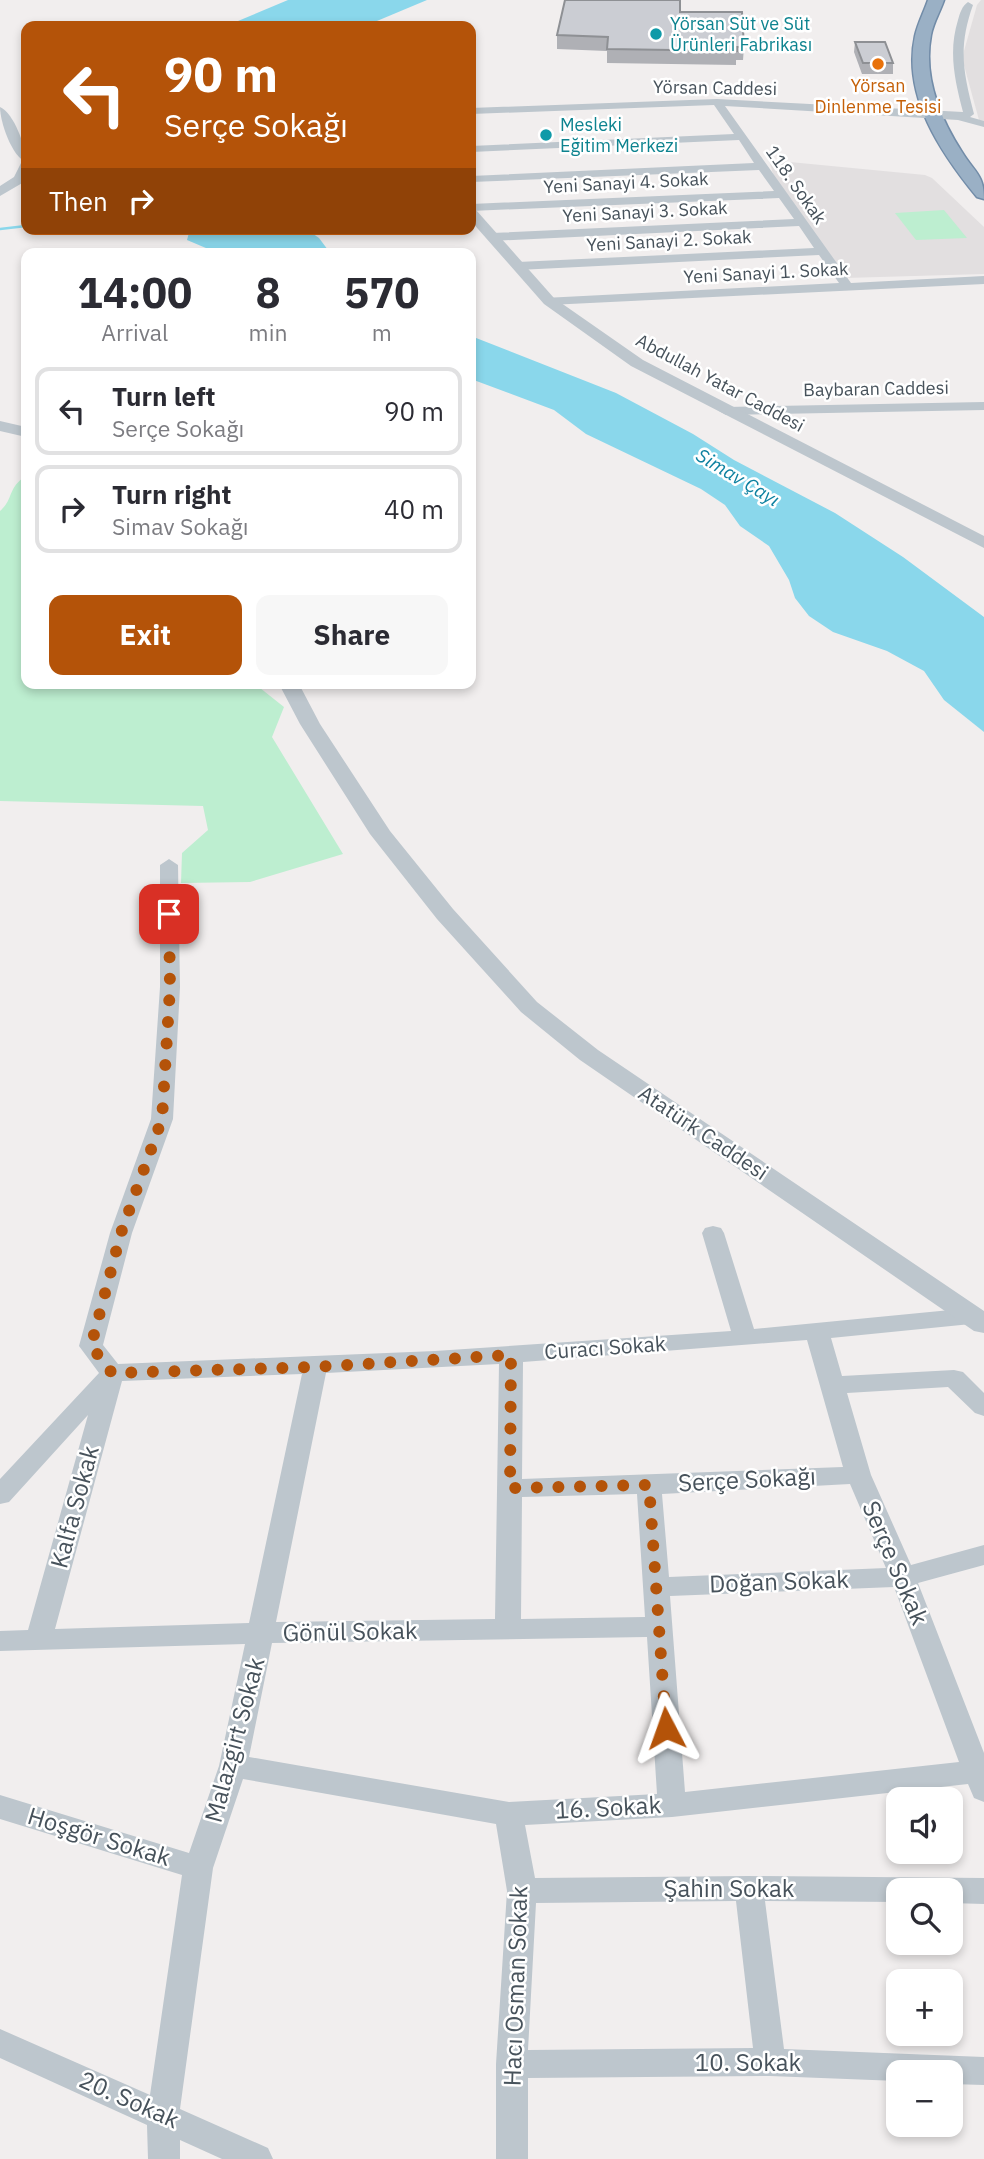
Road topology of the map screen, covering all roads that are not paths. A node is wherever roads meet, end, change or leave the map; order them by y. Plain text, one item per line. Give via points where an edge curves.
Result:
1 (936, 0) edge
2 (963, 3) edge
3 (717, 102) junction
4 (0, 111) edge
5 (476, 111) edge
6 (963, 116) junction
7 (933, 119) junction
8 (982, 124) edge
9 (741, 137) junction
10 (21, 149) edge
11 (476, 149) edge
12 (762, 166) junction
13 (21, 175) edge
14 (476, 179) edge
15 (0, 192) edge
16 (984, 193) edge
17 (782, 194) junction
18 (476, 210) edge
19 (476, 216) edge
20 (801, 222) junction
21 (492, 237) junction
22 (822, 251) junction
23 (518, 266) junction
24 (984, 278) edge
25 (848, 286) junction
26 (549, 302) junction
27 (984, 405) edge
28 (726, 411) junction
29 (0, 426) edge
30 (21, 431) edge
31 (984, 543) edge
32 (292, 689) edge
33 (169, 865) dead end
34 (713, 1233) dead end
35 (977, 1320) edge
36 (817, 1332) junction
37 (745, 1337) junction
38 (511, 1355) junction
39 (314, 1367) junction
40 (112, 1373) junction
41 (833, 1385) junction
42 (984, 1407) edge
43 (858, 1475) junction
44 (649, 1485) junction
45 (510, 1488) junction
46 (0, 1496) edge
47 (984, 1555) edge
48 (903, 1577) junction
49 (656, 1587) junction
50 (659, 1627) junction
51 (508, 1630) junction
52 (262, 1633) junction
53 (38, 1641) junction
54 (0, 1642) edge
55 (233, 1766) junction
56 (982, 1777) edge
57 (672, 1805) junction
58 (0, 1807) edge
59 (509, 1814) junction
60 (198, 1868) junction
61 (749, 1888) junction
62 (886, 1889) edge
63 (963, 1890) edge
64 (984, 1891) edge
65 (522, 1892) junction
66 (0, 2043) edge
67 (770, 2062) junction
68 (512, 2064) junction
69 (984, 2070) edge
70 (163, 2115) junction
71 (164, 2159) edge
72 (257, 2159) edge
73 (512, 2159) edge

1 - 7 highway via 923,35 921,64
2 - 6 highway via 942,36 942,55 949,96
3 - 5 street, Yörsan Caddesi
3 - 7 street, Yörsan Caddesi
3 - 9 street, 118. Sokak
4 - 10 street
6 - 7 street, Yörsan Caddesi
6 - 7 highway via 972,147 967,148 950,119
6 - 8 street, Yörsan Caddesi
7 - 16 highway via 962,169
9 - 11 street
9 - 12 street, 118. Sokak
12 - 14 street
12 - 17 street, 118. Sokak
13 - 15 street
17 - 18 street, Yeni Sanayi 4. Sokak
17 - 20 street, 118. Sokak
19 - 21 street, Abdullah Yatar Caddesi
20 - 21 street, Yeni Sanayi 3. Sokak
20 - 22 street, 118. Sokak
21 - 23 street, Abdullah Yatar Caddesi
22 - 23 street, Yeni Sanayi 2. Sokak
22 - 25 street, 118. Sokak
23 - 26 street, Abdullah Yatar Caddesi
24 - 25 street, Yeni Sanayi 1. Sokak
25 - 26 street, Yeni Sanayi 1. Sokak
26 - 28 street, Abdullah Yatar Caddesi via 637,363
27 - 28 street, Baybaran Caddesi
28 - 31 street, Abdullah Yatar Caddesi
29 - 30 street
32 - 35 street, Atatürk Caddesi via 382,834 445,914 529,1007 589,1055
33 - 40 street via 170,988 162,1119 121,1233 91,1346
34 - 37 street
35 - 36 street, Curacı Sokak
36 - 37 street, Curacı Sokak
36 - 41 street, Serçe Sokak
37 - 38 street, Curacı Sokak
38 - 39 street, Curacı Sokak
38 - 45 street
39 - 40 street, Curacı Sokak
39 - 52 street, Malazgirt Sokak
40 - 46 street
40 - 53 street, Kalfa Sokak
41 - 42 street via 954,1378
41 - 43 street, Serçe Sokak
43 - 44 street, Serçe Sokağı
43 - 48 street, Serçe Sokak
44 - 45 street, Serçe Sokağı
44 - 49 street
45 - 51 street
47 - 48 street, Doğan Sokak
48 - 49 street, Doğan Sokak
48 - 56 street, Serçe Sokak
49 - 50 street
50 - 51 street, Gönül Sokak
50 - 57 street
51 - 52 street, Gönül Sokak
52 - 53 street, Gönül Sokak
52 - 55 street, Malazgirt Sokak
53 - 54 street, Gönül Sokak
55 - 59 street, 16. Sokak
55 - 60 street, Malazgirt Sokak
56 - 57 street, 16. Sokak
57 - 59 street, 16. Sokak
58 - 60 street, Hoşgör Sokak
59 - 65 street, Hacı Osman Sokak
60 - 70 street, Malazgirt Sokak
61 - 62 street, Şahin Sokak
61 - 65 street, Şahin Sokak
61 - 67 street
63 - 64 street
65 - 68 street, Hacı Osman Sokak
66 - 70 street, 20. Sokak
67 - 68 street, 10. Sokak
67 - 69 street, 10. Sokak
68 - 73 street, Hacı Osman Sokak
70 - 71 street, Malazgirt Sokak
70 - 72 street, 20. Sokak

